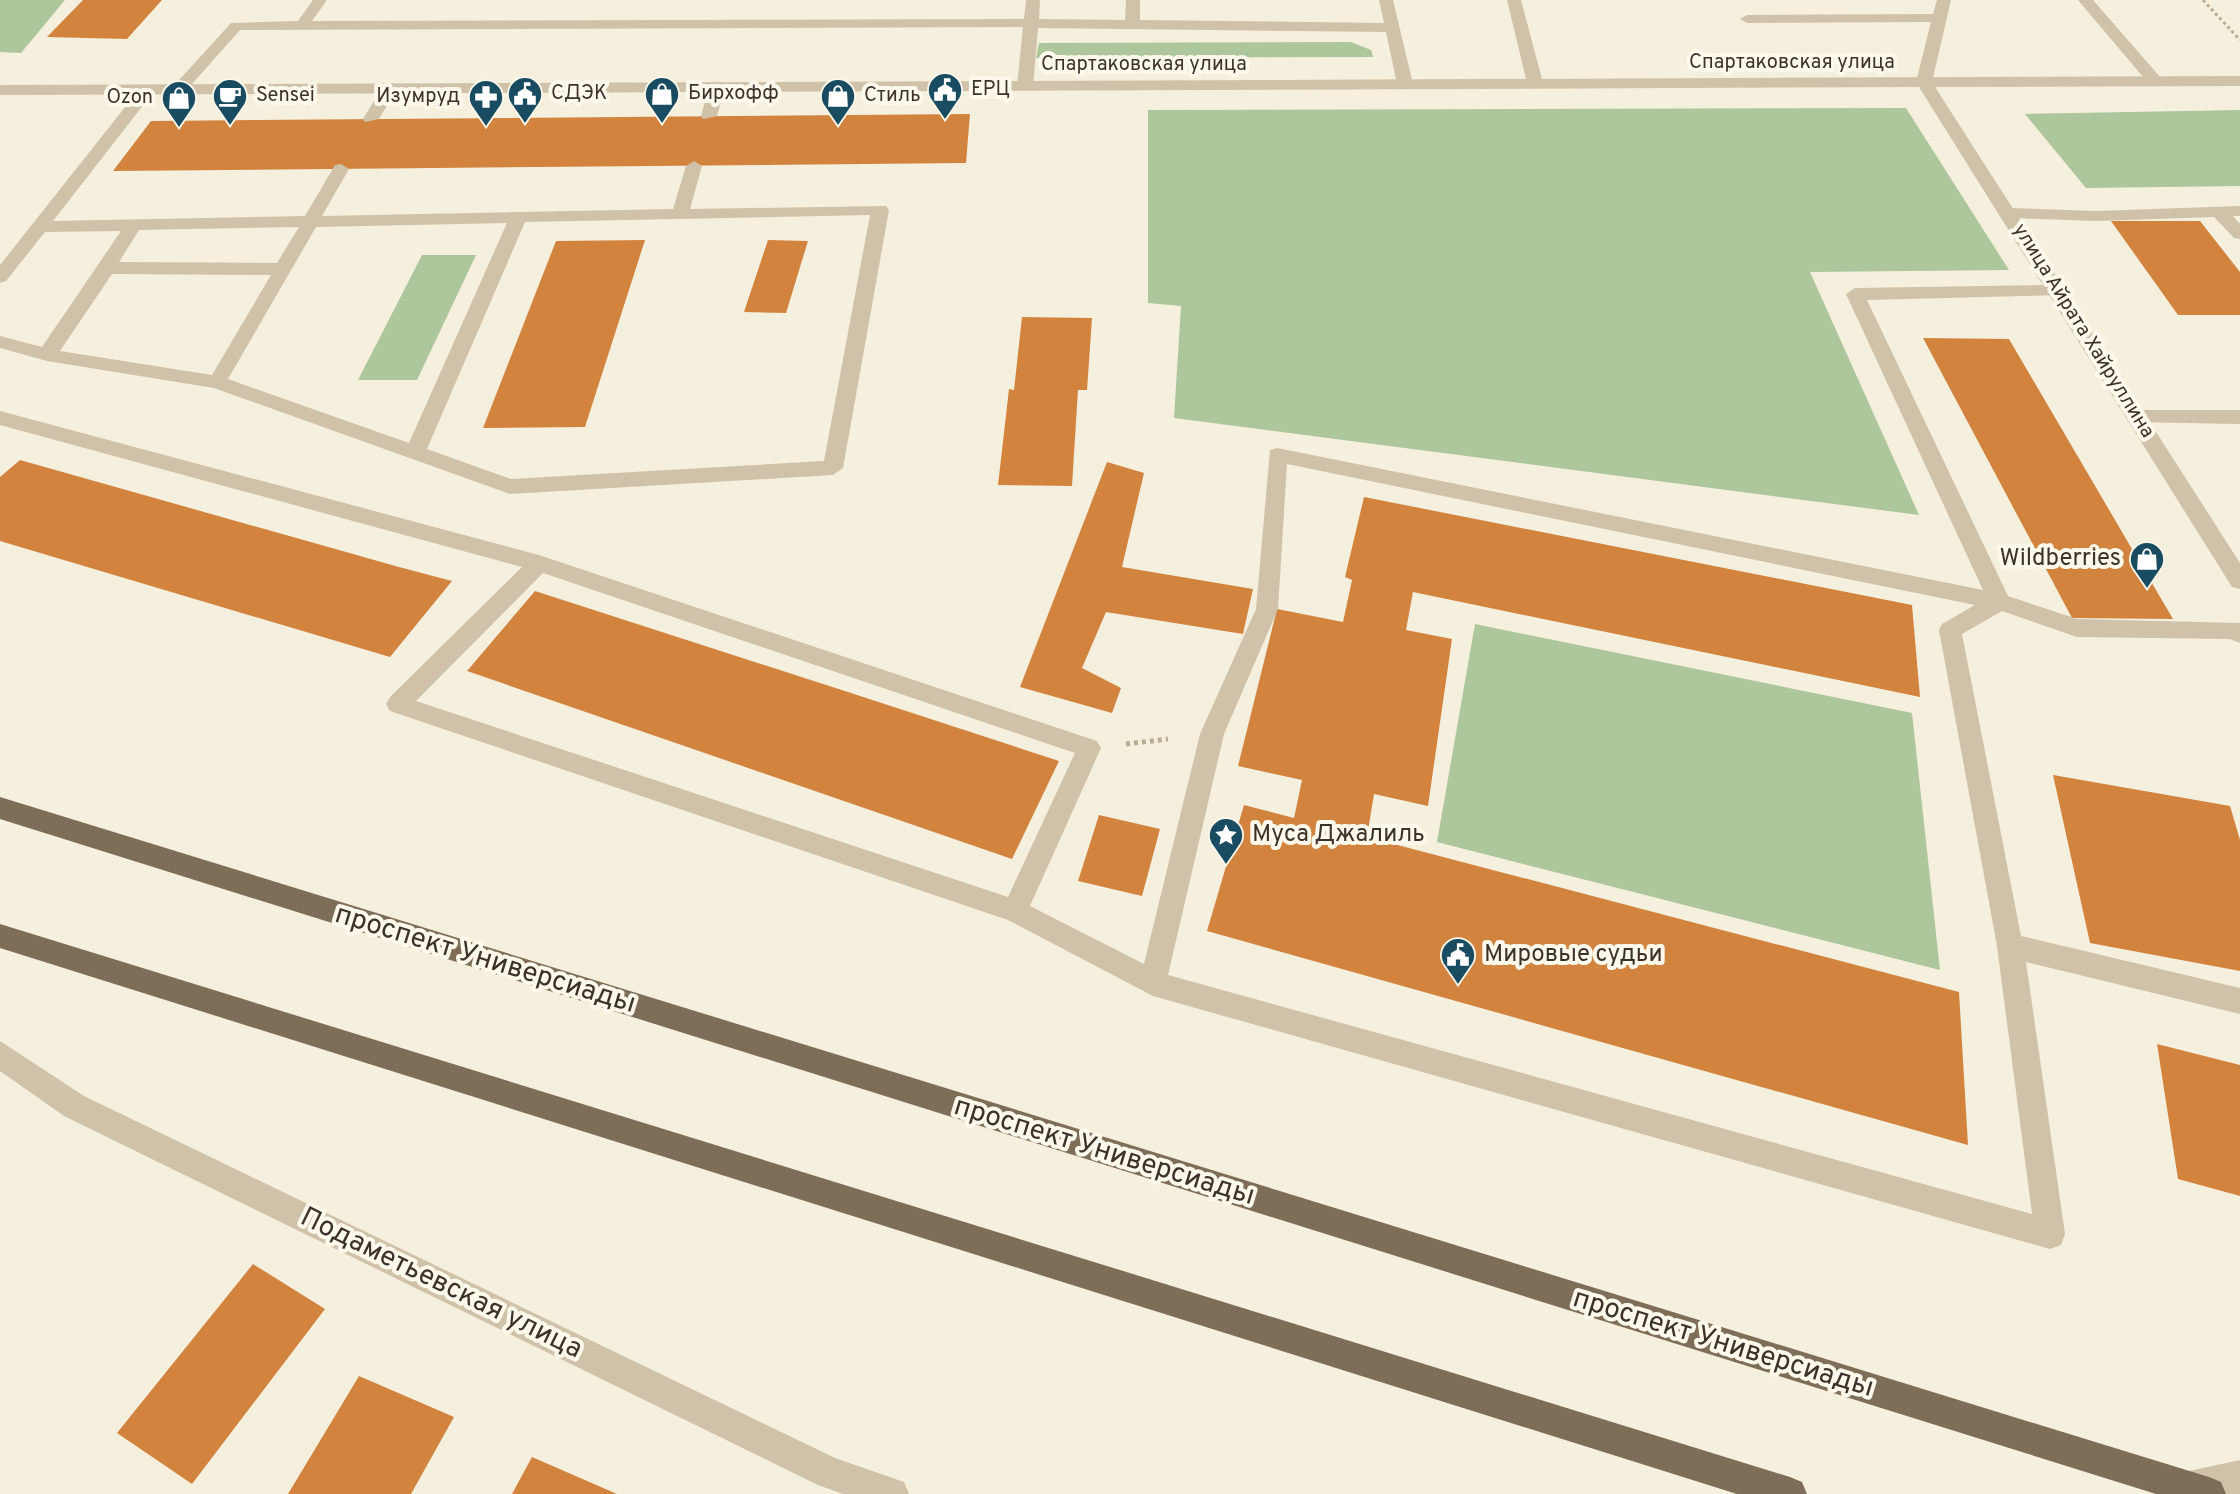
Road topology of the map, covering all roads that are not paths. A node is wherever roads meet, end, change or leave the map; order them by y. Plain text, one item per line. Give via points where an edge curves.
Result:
1 (320, 0) edge
2 (1033, 0) edge
3 (1133, 0) edge
4 (1386, 0) edge
5 (1514, 0) edge
6 (2085, 0) edge
7 (1940, 6) edge
8 (1747, 19) dead end
9 (1032, 23) junction
10 (1132, 24) junction
11 (301, 27) junction
12 (1393, 28) junction
13 (2155, 81) junction
14 (2240, 81) edge
15 (1924, 82) junction
16 (1535, 83) junction
17 (1405, 84) junction
18 (1025, 86) junction
19 (717, 87) junction
20 (389, 89) junction
21 (0, 90) edge
22 (147, 90) junction
23 (178, 90) junction
24 (709, 116) dead end
25 (371, 119) dead end
26 (694, 166) dead end
27 (341, 169) dead end
28 (2240, 211) edge
29 (2219, 212) junction
30 (680, 213) junction
31 (2010, 213) junction
32 (519, 216) junction
33 (311, 219) junction
34 (134, 224) junction
35 (40, 227) junction
36 (2240, 234) edge
37 (107, 268) junction
38 (282, 269) junction
39 (0, 277) edge
40 (2057, 291) junction
41 (0, 342) edge
42 (47, 355) junction
43 (217, 382) junction
44 (2137, 417) junction
45 (2240, 417) edge
46 (0, 418) edge
47 (415, 453) junction
48 (539, 563) junction
49 (2240, 581) edge
50 (2000, 602) junction
51 (2240, 634) edge
52 (0, 808) edge
53 (1015, 911) junction
54 (0, 936) edge
55 (2010, 946) junction
56 (1153, 983) junction
57 (2240, 1001) edge
58 (0, 1055) edge
59 (2240, 1477) edge
60 (2197, 1490) edge
61 (892, 1494) edge
62 (1790, 1494) edge

1 - 11 street
2 - 9 street
3 - 10 street
4 - 12 street
5 - 16 street
6 - 13 street
7 - 8 street
7 - 15 street
9 - 10 street
9 - 11 street
9 - 18 street
10 - 12 street
11 - 23 street via 236,26
12 - 17 street
13 - 14 street, Спартаковская улица
13 - 15 street, Спартаковская улица
15 - 16 street, Спартаковская улица
15 - 31 street, улица Айрата Хайруллина
16 - 17 street, Спартаковская улица
17 - 18 street, Спартаковская улица
18 - 19 street, Спартаковская улица
19 - 20 street, Спартаковская улица
19 - 24 street
20 - 23 street, Спартаковская улица
20 - 25 street
21 - 22 street, Спартаковская улица
22 - 23 street, Спартаковская улица
22 - 35 street
26 - 30 street
27 - 33 street
28 - 29 street
29 - 31 street
29 - 36 street
30 - 32 street
30 - 47 street via 880,210 833,468 510,487
31 - 40 street, улица Айрата Хайруллина
32 - 33 street
32 - 47 street
33 - 34 street
33 - 38 street
34 - 35 street
34 - 37 street
35 - 39 street
37 - 38 street
37 - 42 street
38 - 43 street
40 - 44 street, улица Айрата Хайруллина
40 - 50 street via 1855,294
41 - 42 street
42 - 43 street
43 - 47 street
44 - 45 street
44 - 49 street, улица Айрата Хайруллина
46 - 48 street
48 - 53 street via 1089,748
48 - 53 street via 398,704
50 - 51 street via 2077,628
50 - 55 street via 1950,630
50 - 56 street via 1277,455 1267,609 1212,734
52 - 60 main road, проспект Универсиады
53 - 56 street
54 - 62 main road
55 - 56 street via 2050,1234
55 - 57 street
58 - 61 street, Подаметьевская улица via 74,1106 830,1473
59 - 60 street

